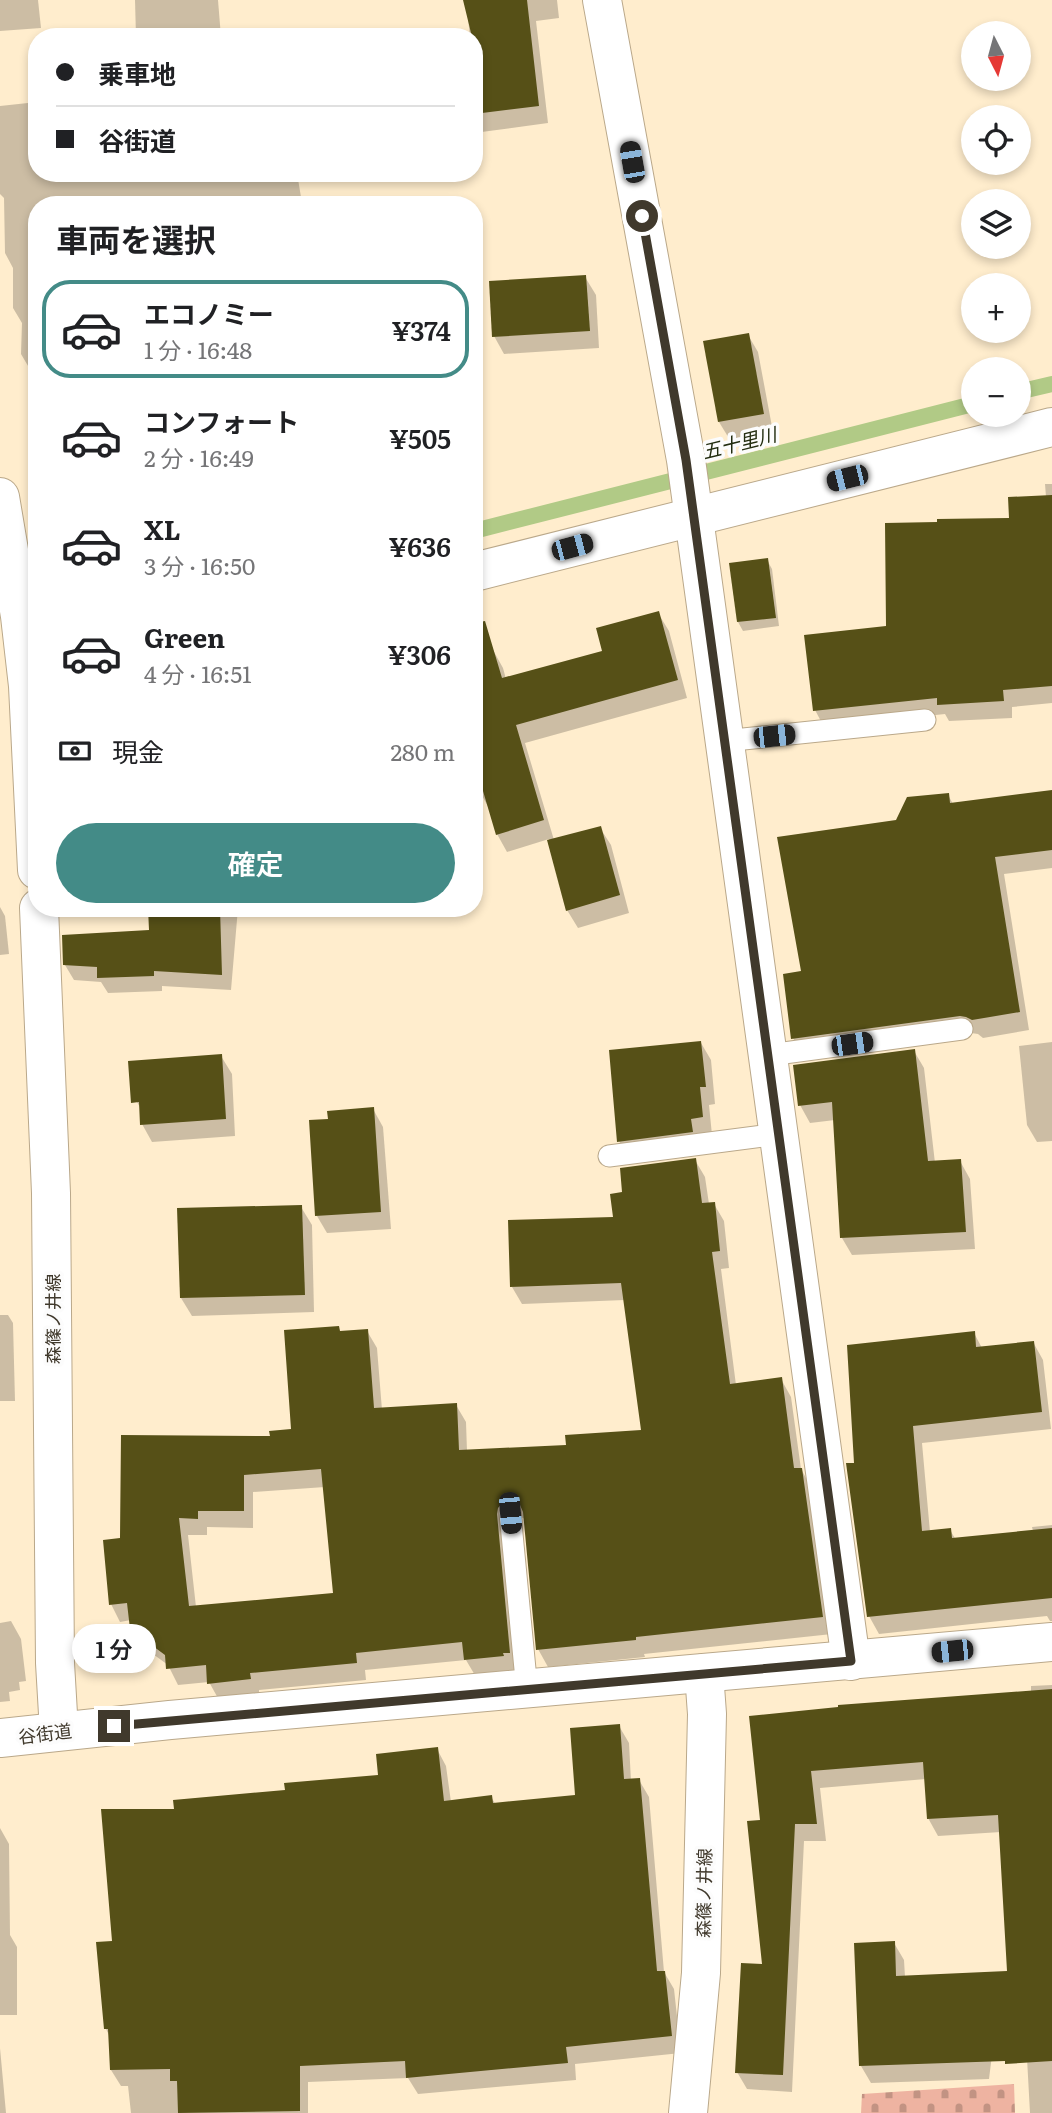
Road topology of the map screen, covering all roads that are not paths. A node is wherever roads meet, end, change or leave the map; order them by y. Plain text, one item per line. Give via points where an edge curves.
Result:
1 (603, 0) edge
2 (1052, 427) edge
3 (0, 497) edge
4 (693, 511) junction
5 (483, 569) edge
6 (12, 599) edge
7 (28, 668) edge
8 (925, 720) dead end
9 (724, 741) junction
10 (38, 917) edge
11 (962, 1029) dead end
12 (769, 1055) junction
13 (778, 1134) junction
14 (609, 1156) dead end
15 (510, 1513) dead end
16 (1052, 1642) edge
17 (851, 1661) junction
18 (705, 1674) junction
19 (527, 1689) junction
20 (59, 1731) junction
21 (0, 1738) edge
22 (688, 2113) edge

1 - 4 street
2 - 4 street
3 - 6 street
4 - 5 street
4 - 9 street
6 - 7 street
8 - 9 lane
9 - 12 street
10 - 20 street, 森篠ノ井線 via 51,1193
11 - 12 lane
12 - 13 street
13 - 14 lane
13 - 17 street
15 - 19 lane
16 - 17 street, 谷街道
17 - 18 street, 谷街道
18 - 19 street, 谷街道
18 - 22 street, 森篠ノ井線 via 701,1973
19 - 20 street, 谷街道
20 - 21 street, 谷街道

